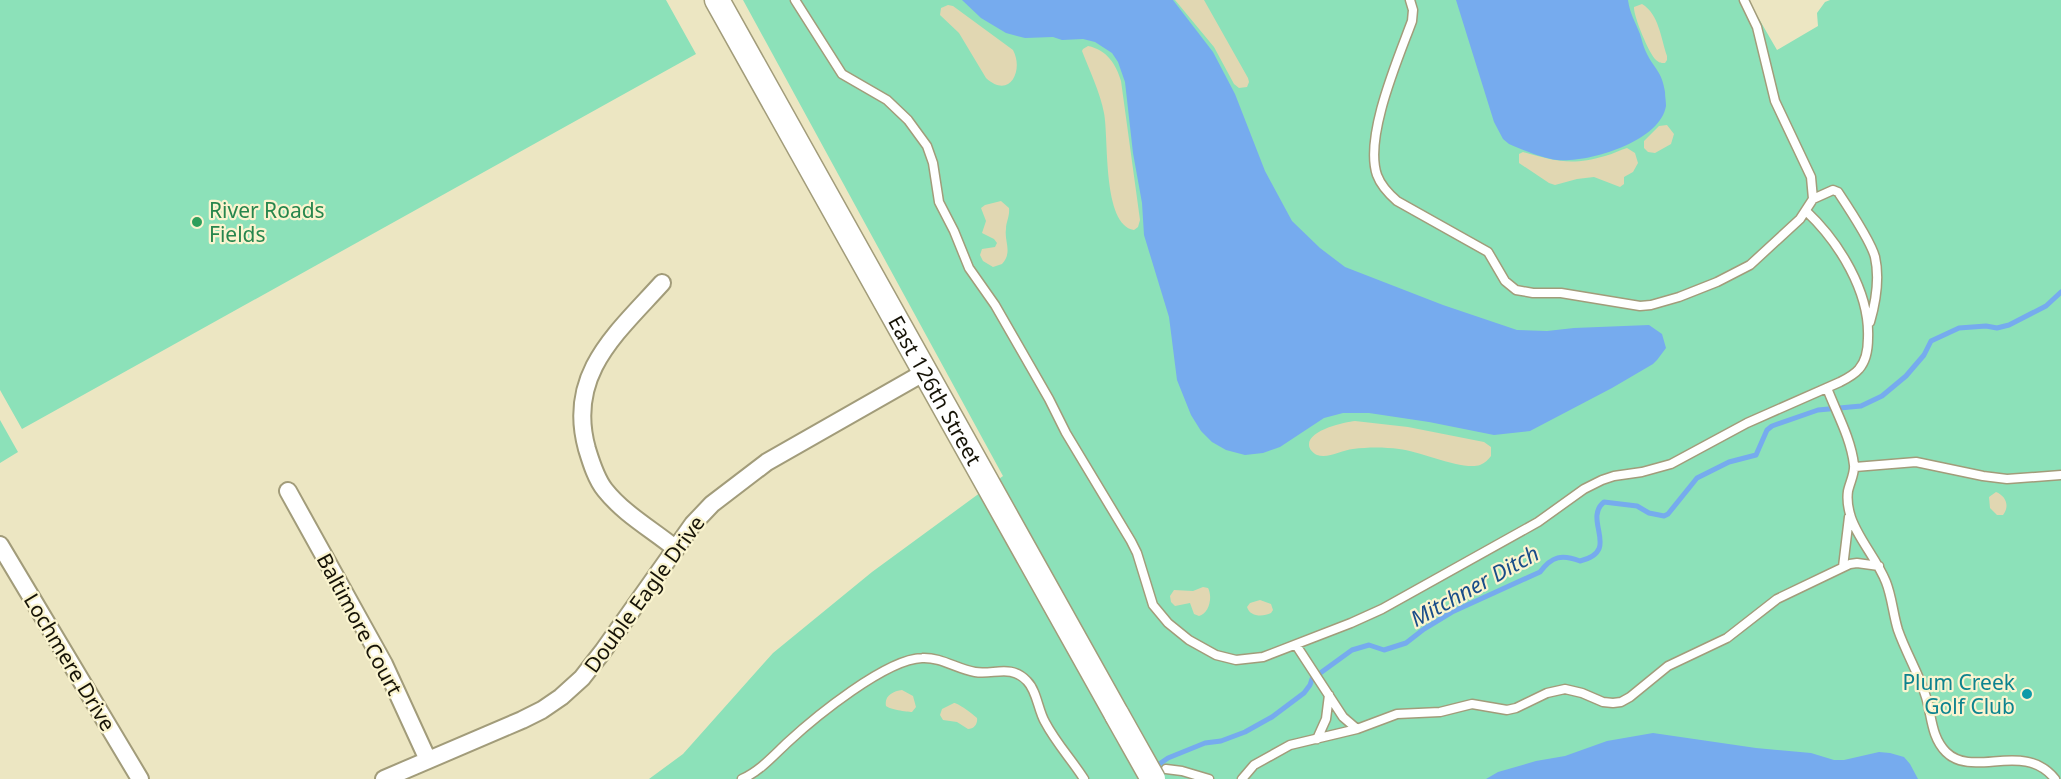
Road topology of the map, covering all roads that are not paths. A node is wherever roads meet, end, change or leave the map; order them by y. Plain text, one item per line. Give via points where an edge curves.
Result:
1 (717, 0) edge
2 (795, 0) edge
3 (1410, 0) edge
4 (1744, 0) edge
5 (1813, 199) junction
6 (1806, 211) junction
7 (662, 283) dead end
8 (1869, 325) junction
9 (926, 372) junction
10 (1827, 388) junction
11 (1855, 467) junction
12 (2061, 475) edge
13 (288, 491) dead end
14 (1849, 513) junction
15 (0, 545) edge
16 (676, 549) junction
17 (1879, 566) junction
18 (1843, 567) junction
19 (1296, 645) junction
20 (1329, 694) junction
21 (1357, 729) junction
22 (1317, 739) junction
23 (428, 760) junction
24 (1159, 774) edge
25 (140, 779) edge
26 (384, 779) edge
27 (741, 779) edge
28 (1082, 779) edge
29 (1209, 779) edge
30 (1242, 779) edge
31 (2055, 779) edge

1 - 9 street, East 126th Street
2 - 19 lane via 842,74 887,100 927,146 939,202 969,268 995,305 1131,541 1157,612 1189,640 1226,658 1263,657
3 - 6 lane via 1412,21 1378,126 1377,176 1397,201 1488,252 1505,281 1516,290 1561,293 1626,305 1664,302 1750,265
4 - 5 lane via 1757,27 1775,101 1808,170
5 - 6 lane
5 - 8 lane via 1833,190 1838,192 1874,255 1876,294
6 - 8 lane via 1842,256 1860,288
7 - 16 street via 605,346 591,370 583,421 591,463 605,490
8 - 10 lane via 1868,345 1860,368
9 - 16 street, Double Eagle Drive via 740,480 693,524
9 - 24 street, East 126th Street, bridge via 1117,715
10 - 11 lane
10 - 19 lane via 1755,419 1671,464 1602,480 1538,522 1391,604
11 - 12 lane via 1916,462 2007,479
11 - 14 lane via 1848,491
13 - 23 street, Baltimore Court via 384,664
14 - 17 lane
14 - 18 lane
15 - 25 street, Lochmere Drive
16 - 23 street, Double Eagle Drive via 603,651 561,697 522,720
17 - 18 lane via 1857,563
17 - 31 lane via 1926,698 1935,735 1945,751 1966,761 2031,762
18 - 21 lane via 1777,599 1727,638 1668,666 1621,702 1603,702 1565,689 1508,710 1472,704 1440,712 1397,714
19 - 20 lane
20 - 21 lane via 1343,717
20 - 22 lane via 1326,719
21 - 22 lane
22 - 30 lane via 1272,754 1254,765
23 - 26 street, Double Eagle Drive
24 - 29 lane via 1182,771
27 - 28 lane via 856,689 899,663 926,658 973,672 1001,670 1020,675 1032,688 1045,722

